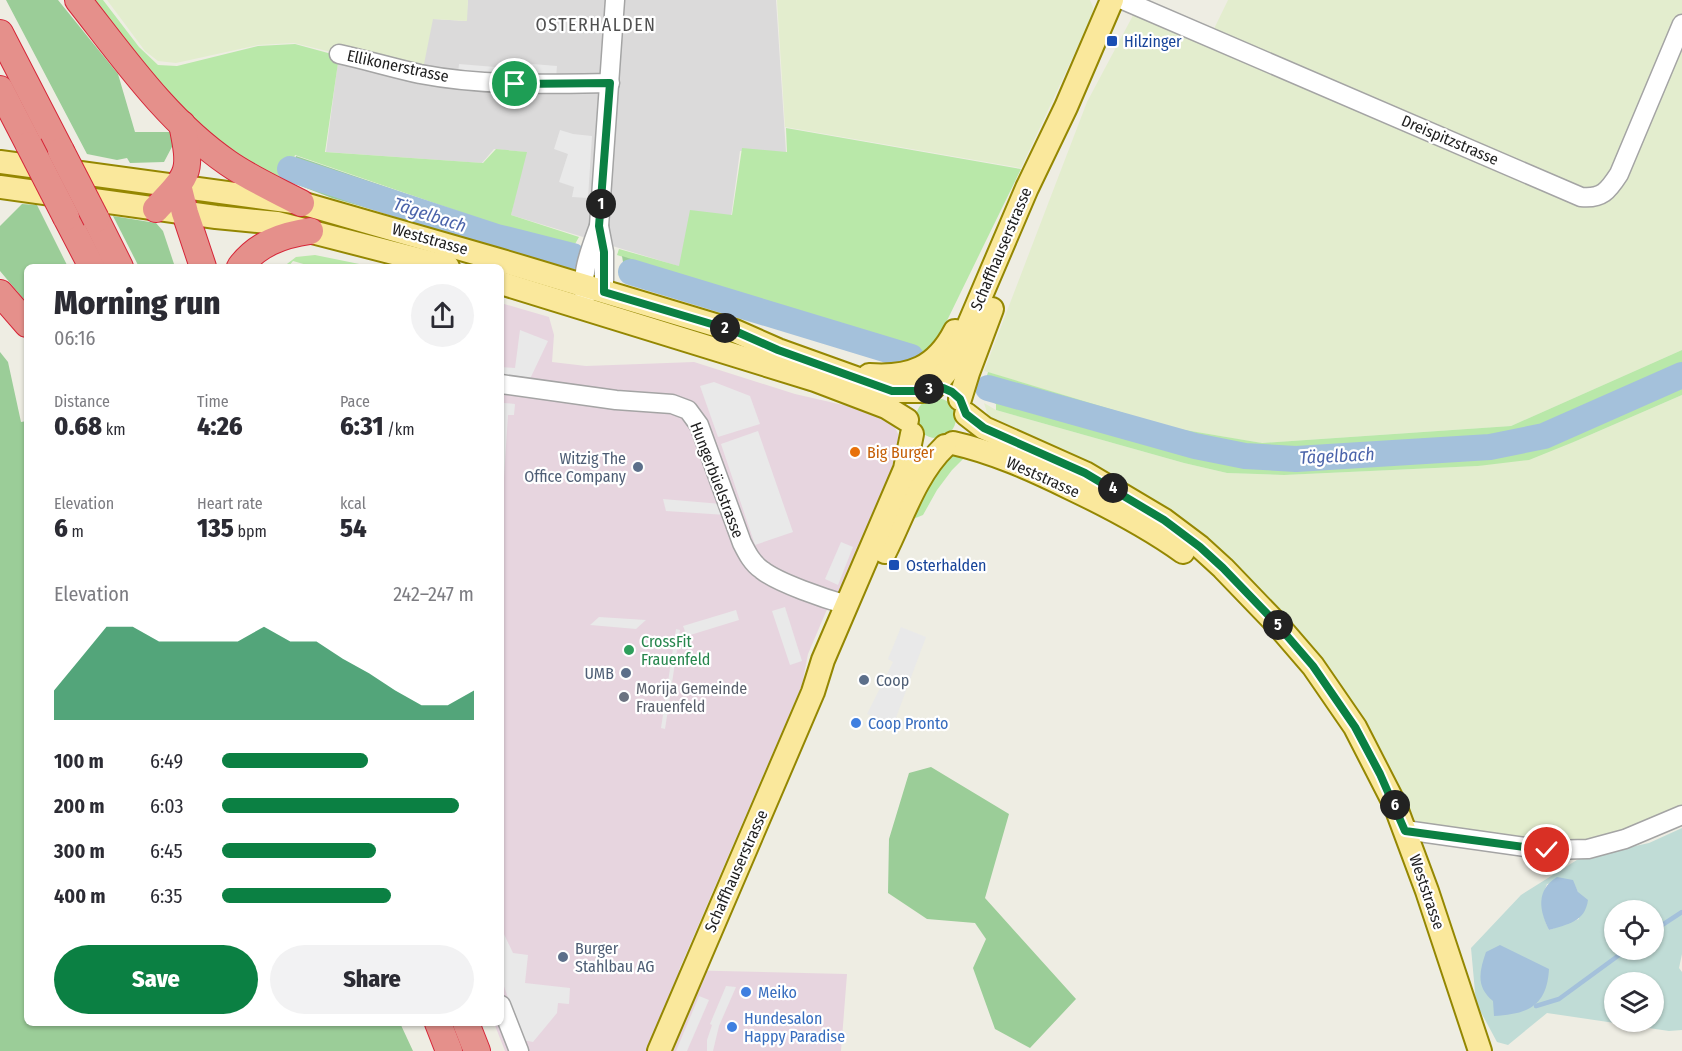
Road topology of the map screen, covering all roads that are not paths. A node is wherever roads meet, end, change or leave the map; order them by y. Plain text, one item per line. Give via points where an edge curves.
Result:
1 (78, 0) edge
2 (615, 0) edge
3 (1112, 0) edge
4 (1123, 0) edge
5 (1682, 24) edge
6 (0, 33) edge
7 (339, 54) dead end
8 (605, 83) junction
9 (0, 89) edge
10 (1066, 107) junction
11 (182, 124) junction
12 (0, 162) edge
13 (178, 185) junction
14 (0, 187) edge
15 (1027, 188) junction
16 (301, 202) junction
17 (156, 209) junction
18 (185, 213) junction
19 (310, 231) junction
20 (90, 264) edge
21 (118, 264) edge
22 (202, 264) edge
23 (243, 264) edge
24 (436, 264) edge
25 (504, 283) edge
26 (594, 290) junction
27 (0, 293) edge
28 (24, 321) edge
29 (848, 373) junction
30 (504, 384) edge
31 (928, 390) junction
32 (963, 406) junction
33 (909, 427) junction
34 (949, 445) junction
35 (1250, 598) junction
36 (847, 605) junction
37 (813, 692) junction
38 (1682, 815) edge
39 (1405, 831) junction
40 (504, 1013) edge
41 (439, 1026) edge
42 (467, 1026) edge
43 (449, 1051) edge
44 (477, 1051) edge
45 (519, 1051) edge
46 (659, 1051) edge
47 (1480, 1051) edge

1 - 11 highway via 147,87
2 - 8 street
3 - 10 main road, Schaffhauserstrasse
4 - 5 street, Dreispitzstrasse via 1589,198 1600,197 1609,190 1619,174
6 - 21 highway, bridge
7 - 8 street, Ellikonerstrasse via 422,74 465,79 515,84
8 - 26 street
9 - 20 highway, bridge
10 - 15 main road, Schaffhauserstrasse
10 - 32 main road, Schaffhauserstrasse via 968,373
11 - 13 highway via 188,158
11 - 16 highway via 243,173
12 - 13 main road, Weststrasse
13 - 16 main road, Weststrasse
13 - 17 highway
13 - 18 highway
14 - 17 main road, Weststrasse
15 - 29 main road, Weststrasse via 1002,223 958,325 937,357 917,370 893,376
15 - 31 main road, Schaffhauserstrasse via 951,366
16 - 26 main road, Weststrasse
17 - 18 main road, Weststrasse
18 - 19 main road, Weststrasse via 277,223
18 - 22 highway
19 - 23 highway via 267,243
19 - 24 main road, Weststrasse
25 - 26 main road, Weststrasse
26 - 29 main road, Weststrasse via 735,331
26 - 33 main road, Weststrasse via 886,406
27 - 28 highway
29 - 31 main road, Weststrasse via 892,391
30 - 36 street, Hungerbüelstrasse via 672,404 688,410 699,425 750,559 762,571
31 - 32 main road via 943,388 952,392
31 - 33 main road via 911,403
32 - 34 main road via 964,430
32 - 35 main road, Weststrasse via 984,428 1085,473 1164,520 1200,547
33 - 34 main road via 927,446
33 - 36 main road, Schaffhauserstrasse via 905,469
34 - 35 main road, Weststrasse via 975,448 1033,470 1113,509
34 - 37 main road, Schaffhauserstrasse via 936,454 922,475 831,663
35 - 39 main road, Weststrasse via 1293,642 1334,695 1380,774
36 - 37 main road, Schaffhauserstrasse
37 - 46 main road, Schaffhauserstrasse
38 - 39 street via 1625,839 1588,849 1547,850
39 - 47 main road, Weststrasse
40 - 45 street
41 - 43 highway
42 - 44 highway

